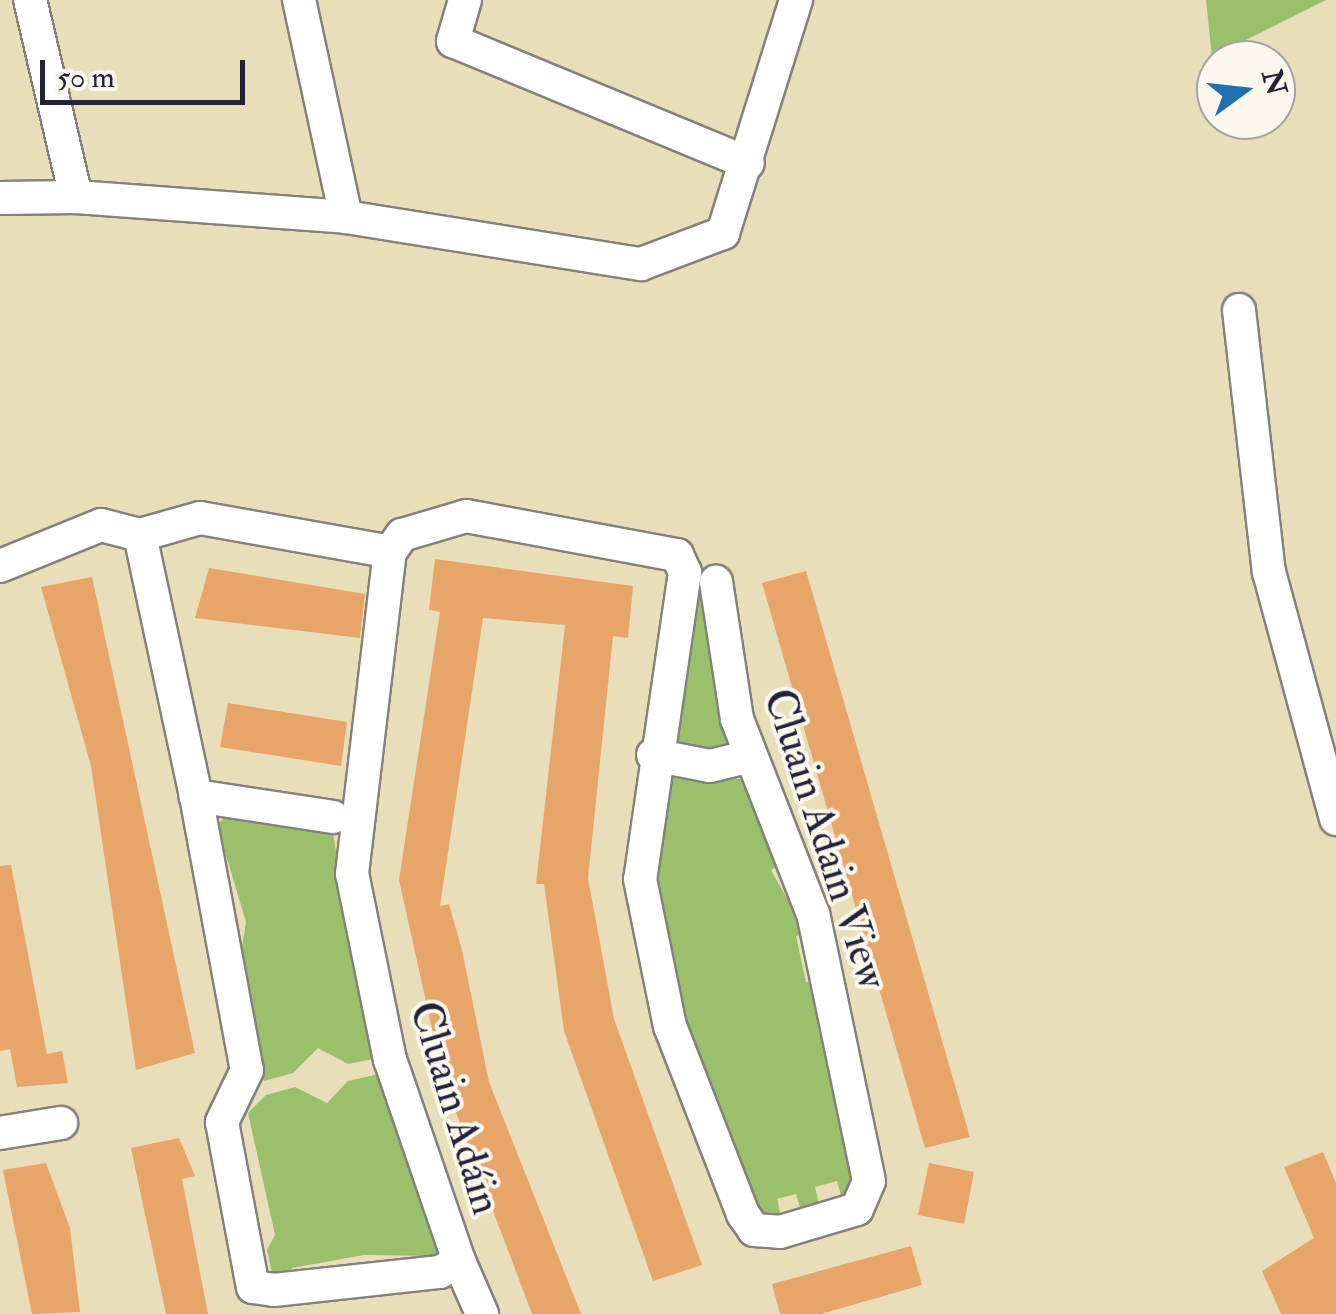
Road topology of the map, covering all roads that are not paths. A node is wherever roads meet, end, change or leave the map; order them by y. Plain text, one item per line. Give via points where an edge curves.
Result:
1 (30, 0) edge
2 (299, 0) edge
3 (465, 0) edge
4 (796, 0) edge
5 (748, 163) junction
6 (0, 198) edge
7 (76, 198) junction
8 (346, 217) junction
9 (1239, 310) dead end
10 (140, 534) junction
11 (390, 552) junction
12 (0, 566) edge
13 (716, 582) dead end
14 (653, 754) junction
15 (752, 756) junction
16 (196, 796) junction
17 (333, 817) dead end
18 (1336, 819) edge
19 (61, 1123) dead end
20 (0, 1133) edge
21 (459, 1260) junction
22 (482, 1314) edge

1 - 7 street
2 - 8 street
3 - 5 street via 453,41
4 - 5 street
5 - 8 street via 722,233 641,264
6 - 7 street
7 - 8 street
9 - 18 street via 1269,572
10 - 11 street via 172,518 214,518
10 - 12 street via 101,525
10 - 16 street
11 - 14 street, Cluain Adain View via 402,535 466,516 678,554 686,572
11 - 21 street, Cluain Adáin via 352,874 390,1060
13 - 15 street, Cluain Adain View via 736,719
14 - 15 street via 710,766
14 - 15 street, Cluain Adain View via 640,879 660,991 743,1214 754,1230 780,1232 856,1209 870,1181 813,914
16 - 17 street
16 - 21 street, Cluain Adáin via 247,1070 222,1122 253,1287 440,1272
19 - 20 street
21 - 22 street

